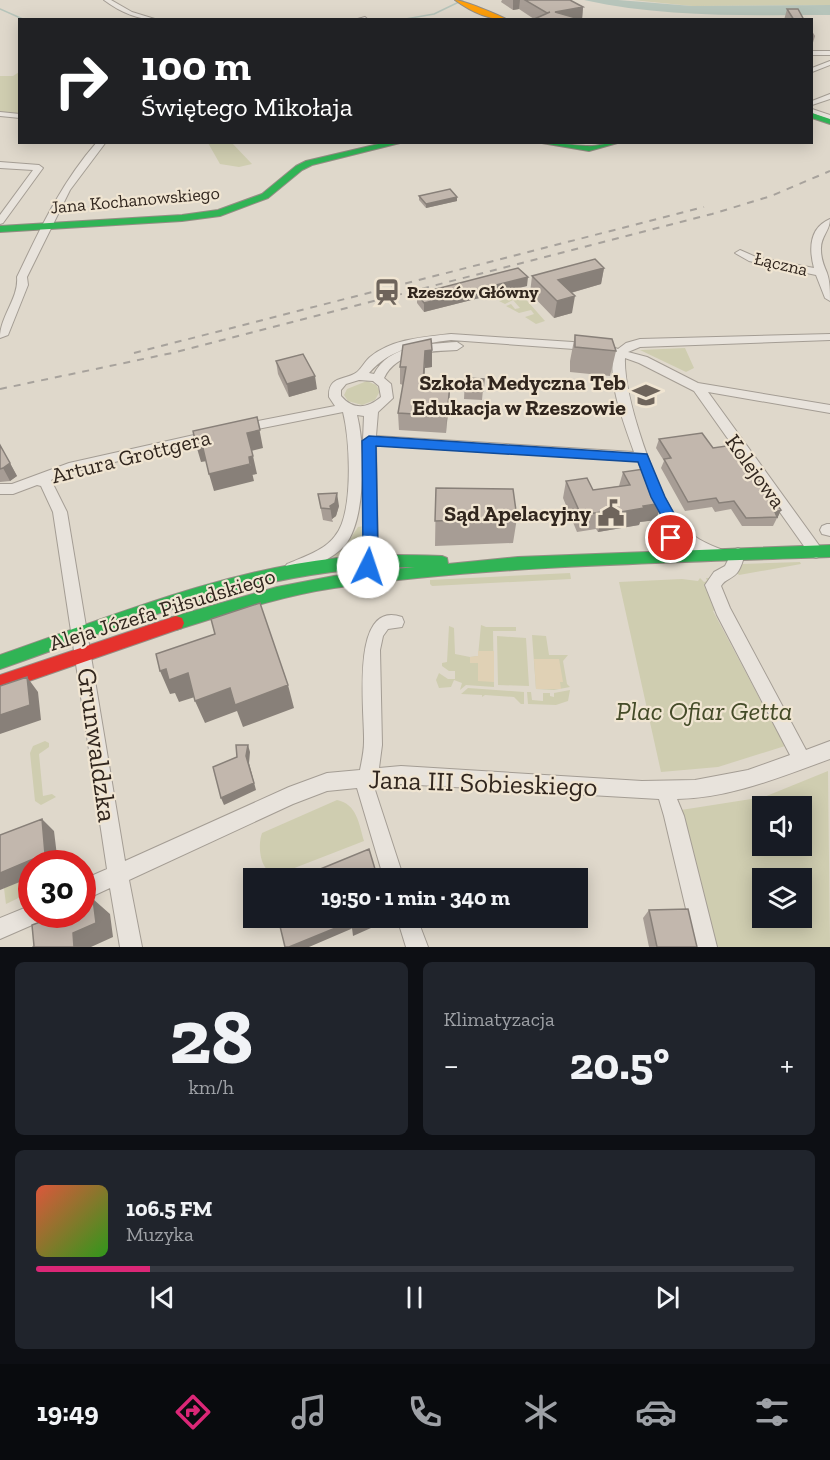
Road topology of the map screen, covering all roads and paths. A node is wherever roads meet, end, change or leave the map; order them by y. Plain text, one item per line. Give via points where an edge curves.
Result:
1 (107, 0) edge
2 (460, 2) edge
3 (148, 18) edge
4 (500, 18) edge
5 (813, 53) edge
6 (830, 53) edge
7 (830, 63) edge
8 (813, 70) edge
9 (830, 96) edge
10 (813, 103) edge
11 (813, 113) edge
12 (0, 114) edge
13 (18, 116) edge
14 (830, 120) edge
15 (100, 144) edge
16 (388, 144) edge
17 (554, 144) edge
18 (613, 144) edge
19 (0, 165) edge
20 (0, 221) edge
21 (830, 222) edge
22 (45, 226) junction
23 (0, 229) edge
24 (740, 253) dead end
25 (822, 273) junction
26 (830, 298) edge
27 (2, 335) dead end
28 (830, 338) edge
29 (619, 356) junction
30 (360, 376) junction
31 (377, 379) junction
32 (698, 388) junction
33 (343, 406) junction
34 (372, 409) junction
35 (830, 409) edge
36 (369, 441) junction
37 (643, 457) junction
38 (38, 480) junction
39 (0, 489) edge
40 (674, 526) junction
41 (823, 551) edge
42 (738, 554) junction
43 (720, 555) junction
44 (652, 558) junction
45 (370, 562) junction
46 (518, 563) junction
47 (277, 575) junction
48 (334, 582) junction
49 (396, 622) dead end
50 (80, 635) junction
51 (84, 654) junction
52 (0, 663) edge
53 (0, 683) edge
54 (830, 750) edge
55 (802, 760) junction
56 (368, 776) junction
57 (665, 791) junction
58 (390, 868) edge
59 (118, 875) junction
60 (96, 885) edge
61 (18, 921) edge
62 (410, 928) edge
63 (0, 929) edge
64 (132, 947) edge
65 (417, 947) edge
66 (706, 947) edge

1 - 3 street
2 - 4 main road
5 - 6 street
7 - 8 street
9 - 10 street
11 - 14 main road
12 - 13 street
15 - 22 street via 68,183
16 - 22 main road, Jana Kochanowskiego via 309,163 265,196 220,213
17 - 18 main road via 589,149
19 - 20 street via 39,168
21 - 25 street via 814,242
22 - 23 main road, Jana Kochanowskiego
22 - 27 street
24 - 25 street, Łączna
25 - 26 street
28 - 29 street via 640,343 627,346
29 - 30 street via 594,347 484,338 436,339 394,348 374,360
29 - 31 street via 448,347 397,358 383,366
29 - 32 street via 644,360
29 - 37 street via 623,391
30 - 31 street
30 - 33 street via 338,384 334,392
31 - 34 street via 385,384 388,393 384,402
32 - 35 street
32 - 41 street, Kolejowa
33 - 34 street
33 - 38 street, Artura Grottgera via 69,468
33 - 47 street via 353,425 352,523 333,548
34 - 36 street
36 - 37 street
36 - 45 street
37 - 40 street
38 - 39 street, Artura Grottgera
38 - 50 street, Grunwaldzka via 46,483 60,512
40 - 43 street via 698,547
40 - 44 street via 668,546
41 - 42 main road, Aleja Józefa Piłsudskiego
42 - 43 main road, Aleja Józefa Piłsudskiego
42 - 55 street via 731,570 713,585
43 - 44 main road, Aleja Józefa Piłsudskiego
44 - 46 main road, Aleja Józefa Piłsudskiego
45 - 46 main road, Aleja Józefa Piłsudskiego
45 - 47 main road, Aleja Józefa Piłsudskiego
45 - 48 street via 364,571
46 - 48 main road, Aleja Józefa Piłsudskiego
47 - 50 main road, Aleja Józefa Piłsudskiego via 227,587
48 - 51 main road, Aleja Józefa Piłsudskiego via 213,610
49 - 56 street via 384,623 373,640 373,745
50 - 51 street, Grunwaldzka
50 - 52 main road, Aleja Józefa Piłsudskiego
51 - 53 main road, Aleja Józefa Piłsudskiego
51 - 59 street, Grunwaldzka
54 - 55 street, Jana III Sobieskiego
55 - 57 street, Jana III Sobieskiego via 720,786
56 - 57 street, Jana III Sobieskiego
56 - 58 street via 369,803
56 - 59 street, Jana III Sobieskiego via 316,785
57 - 66 street
59 - 60 street, Jana III Sobieskiego
59 - 64 street, Grunwaldzka
61 - 63 street
62 - 65 street

